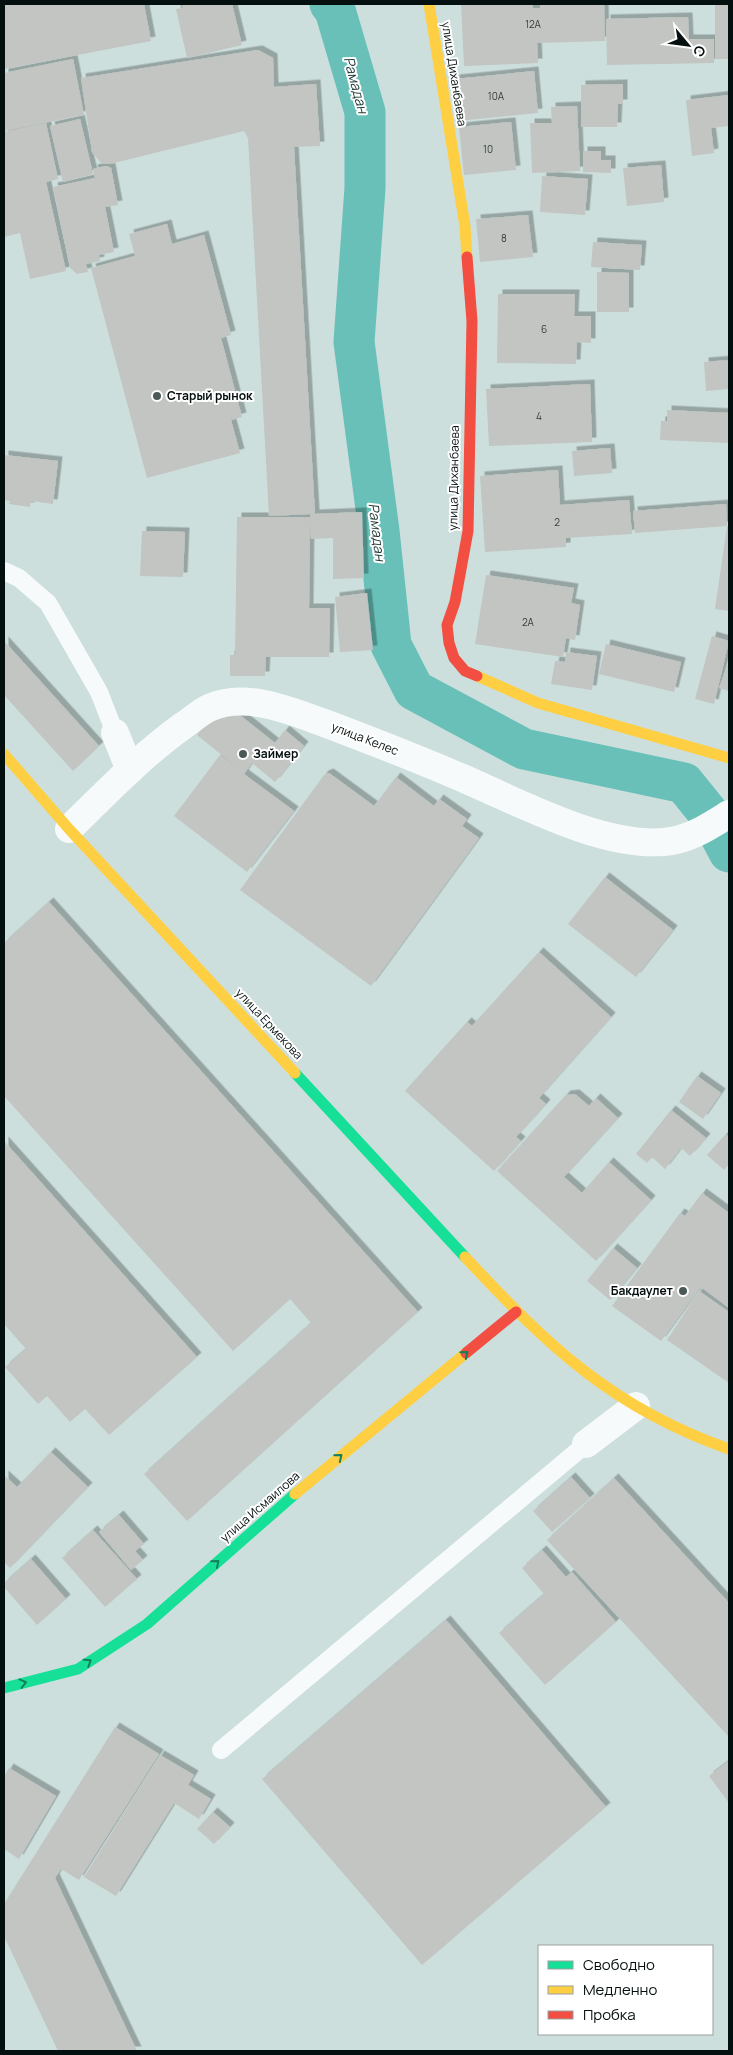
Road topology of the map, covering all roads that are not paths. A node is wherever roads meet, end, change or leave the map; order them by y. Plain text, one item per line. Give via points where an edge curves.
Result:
1 (429, 4) edge
2 (4, 571) edge
3 (115, 733) joint
4 (4, 754) edge
5 (729, 758) edge
6 (130, 770) junction
7 (729, 814) edge
8 (69, 829) junction
9 (516, 1312) junction
10 (636, 1406) junction
11 (586, 1444) joint
12 (729, 1449) edge
13 (4, 1688) edge
14 (221, 1750) dead end

1 - 5 street, улица Диханбаева via 464,226 472,321 468,531 455,602 447,625 454,658 465,671 538,703
2 - 3 lane via 19,578 48,603 99,692
3 - 6 street
4 - 8 street, улица Ермекова
6 - 7 street, улица Келес via 173,733 209,708 228,703 258,702 384,745 579,827 623,840 664,842 693,836
6 - 8 street, улица Келес
8 - 9 street, улица Ермекова
9 - 10 street, улица Ермекова via 583,1372
13 -> 9 street, улица Исмаилова via 78,1669 147,1624 298,1491
10 - 11 street
10 - 12 street, улица Ермекова via 704,1441
11 - 14 lane

